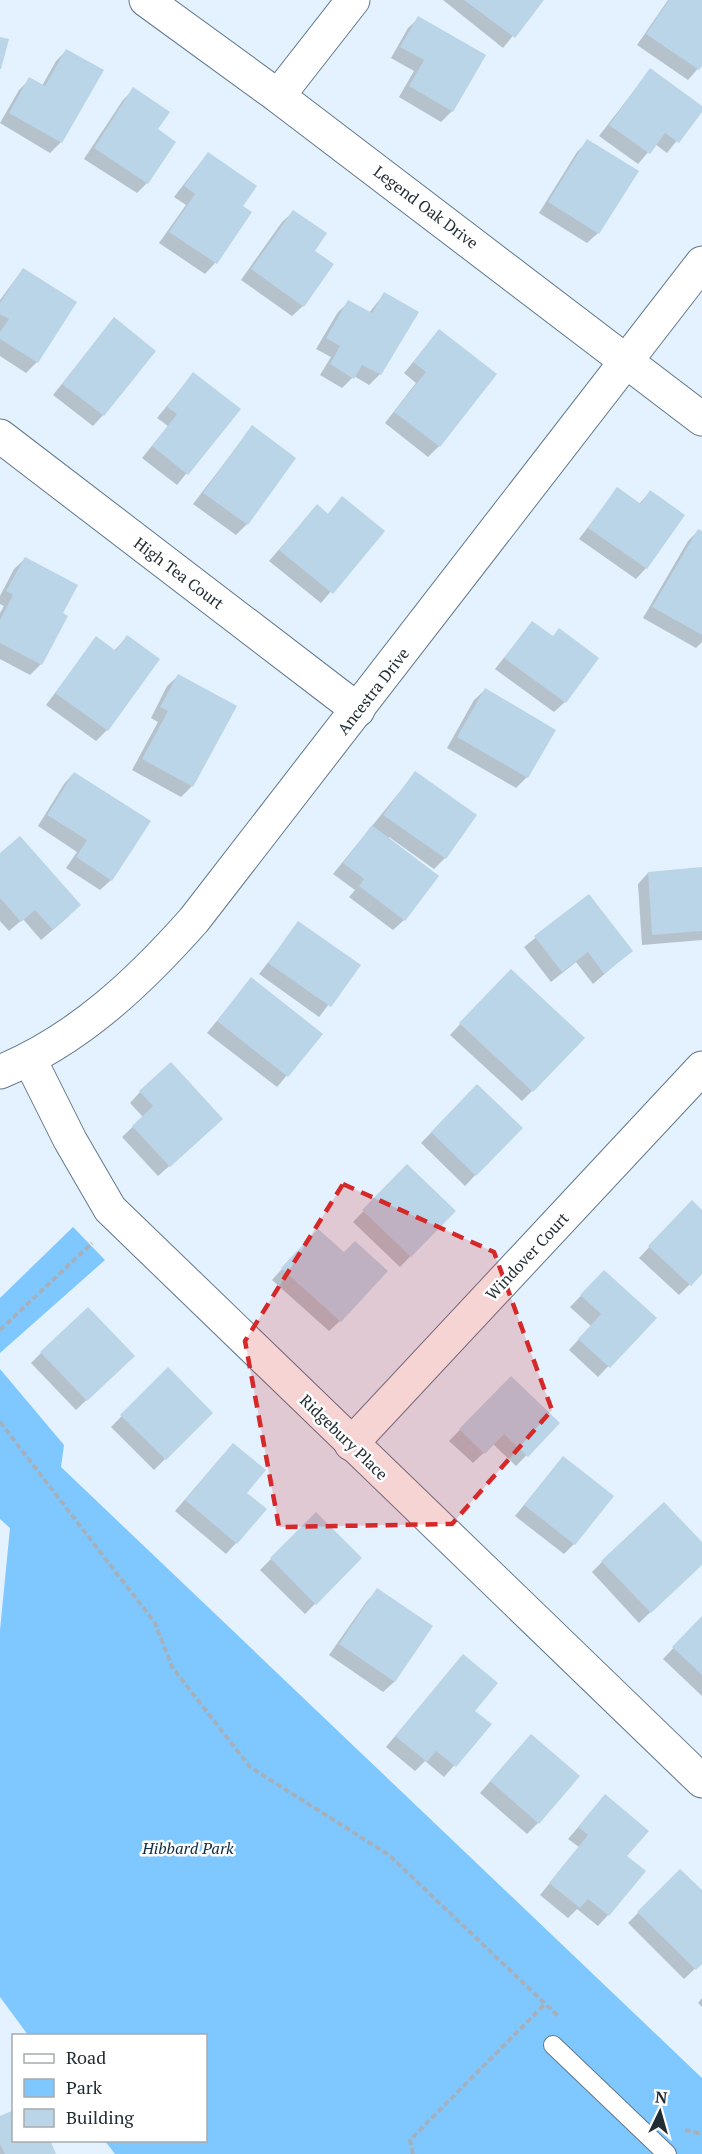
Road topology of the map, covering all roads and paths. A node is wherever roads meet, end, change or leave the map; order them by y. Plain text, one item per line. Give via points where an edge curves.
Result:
1 (146, 0) edge
2 (352, 0) edge
3 (278, 96) junction
4 (702, 263) edge
5 (627, 360) junction
6 (702, 419) edge
7 (0, 436) edge
8 (358, 710) junction
9 (30, 1060) junction
10 (702, 1068) edge
11 (0, 1072) edge
12 (119, 1218) junction
13 (0, 1330) edge
14 (0, 1422) edge
15 (351, 1444) junction
16 (702, 1781) edge
17 (545, 2004) junction
18 (562, 2020) dead end
19 (553, 2045) dead end
20 (683, 2130) dead end
21 (702, 2134) edge
22 (413, 2154) edge
23 (667, 2154) edge

1 - 3 street, Legend Oak Drive
2 - 3 street
3 - 5 street, Legend Oak Drive
4 - 5 street, Ancestra Drive
5 - 6 street, Legend Oak Drive
5 - 8 street, Ancestra Drive
7 - 8 street, High Tea Court
8 - 9 street, Ancestra Drive via 194,920 150,970 94,1017
9 - 11 street, Ancestra Drive
9 - 12 street, Ridgebury Place via 70,1140
10 - 15 street, Windover Court
12 - 13 path
12 - 15 street, Ridgebury Place
14 - 17 path via 155,1623 172,1667 250,1767 389,1855
15 - 16 street, Ridgebury Place
17 - 18 path
17 - 22 path via 410,2140
19 - 23 lane
20 - 21 path

